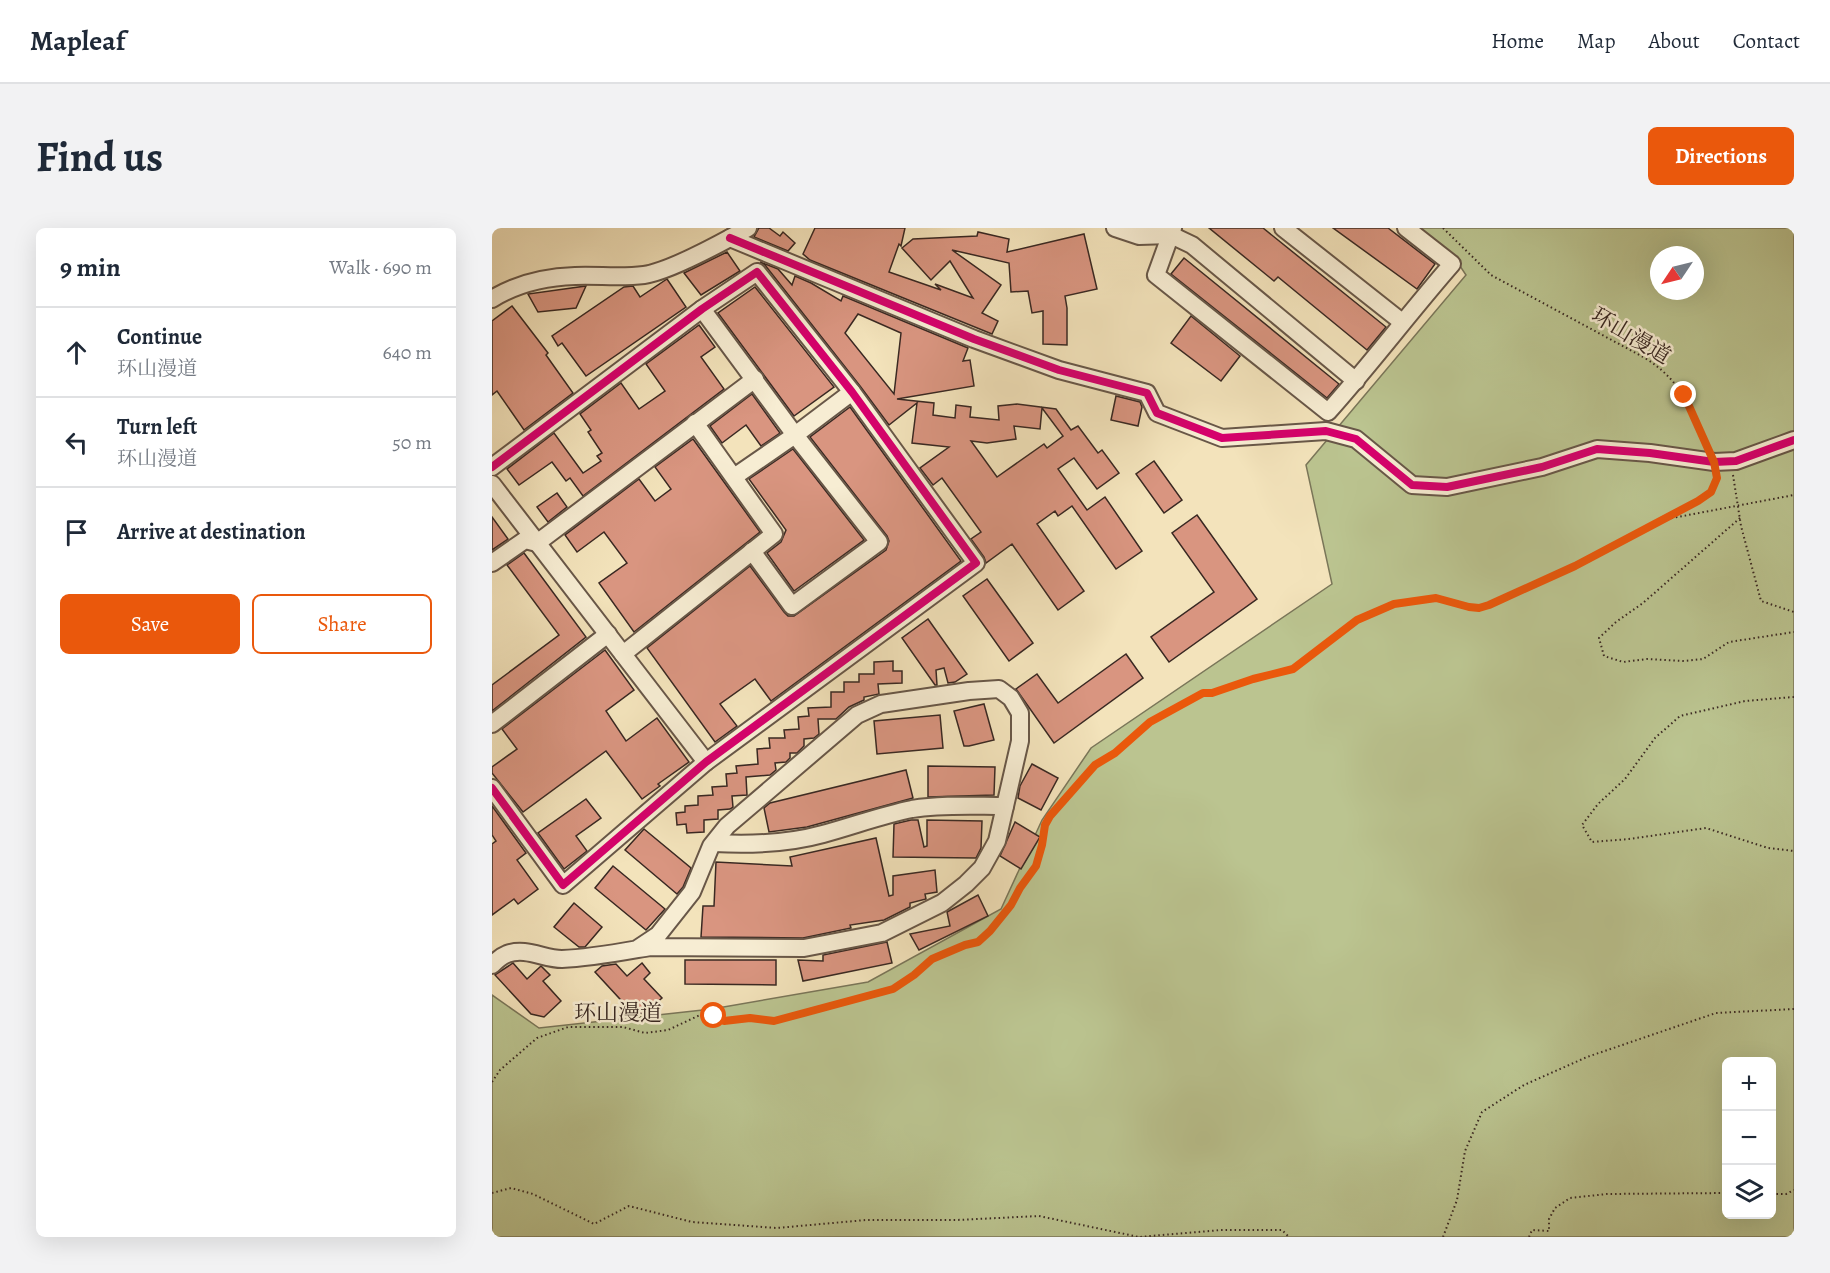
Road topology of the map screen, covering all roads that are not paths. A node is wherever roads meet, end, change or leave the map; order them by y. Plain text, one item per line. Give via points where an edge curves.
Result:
1 (747, 228) edge
2 (1115, 228) edge
3 (1283, 228) edge
4 (1406, 228) edge
5 (1172, 231) edge
6 (730, 238) junction
7 (492, 299) edge
8 (702, 309) junction
9 (1402, 322) junction
10 (755, 379) junction
11 (1356, 381) junction
12 (852, 392) junction
13 (695, 423) junction
14 (795, 435) junction
15 (1794, 440) edge
16 (492, 467) edge
17 (734, 477) junction
18 (493, 488) edge
19 (537, 543) junction
20 (752, 551) junction
21 (492, 563) edge
22 (608, 634) junction
23 (623, 654) junction
24 (492, 724) edge
25 (706, 762) junction
26 (492, 788) edge
27 (1005, 806) junction
28 (714, 843) junction
29 (637, 949) junction
30 (492, 965) edge

1 - 6 street
2 - 5 street via 1139,236
3 - 9 street
4 - 9 street via 1452,264
5 - 11 street
5 - 11 street via 1155,275 1328,412
6 - 7 street via 645,275 535,281
6 - 15 street via 974,339 1059,370 1147,393 1157,413 1222,438 1326,431 1356,439 1412,485 1447,487 1542,467 1597,448 1736,461
8 - 10 street
8 - 12 street via 757,272
8 - 16 street
9 - 11 street
10 - 13 street
10 - 14 street
12 - 14 street
12 - 25 street via 976,563
13 - 17 street
13 - 19 street
14 - 17 street
14 - 20 street via 879,542 792,606
17 - 20 street via 774,534
18 - 19 street
19 - 21 street via 525,540
19 - 22 street
20 - 23 street
22 - 23 street
22 - 24 street
23 - 25 street
25 - 26 street via 563,885
27 - 28 street via 913,809 771,844
27 - 28 street via 1020,741 1020,713 1011,698 999,689 969,691 881,704 857,715 756,800
27 - 29 street via 997,841 982,868 942,903 882,933 804,948
28 - 29 street via 692,892 658,935
29 - 30 street via 560,959 532,952 507,954

